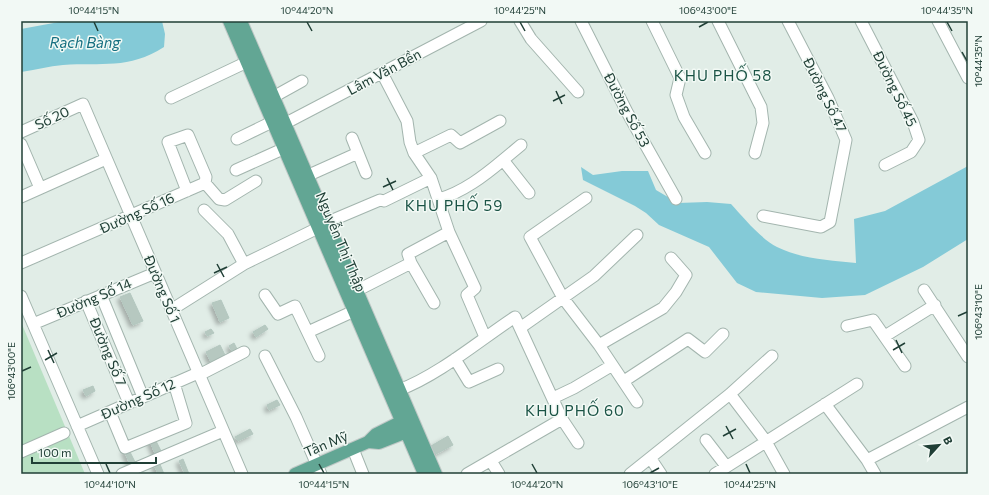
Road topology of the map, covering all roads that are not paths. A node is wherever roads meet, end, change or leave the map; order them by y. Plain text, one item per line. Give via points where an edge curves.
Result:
1 (229, 21) edge
2 (241, 21) edge
3 (520, 21) edge
4 (581, 21) edge
5 (652, 21) edge
6 (718, 21) edge
7 (788, 21) edge
8 (861, 21) edge
9 (938, 21) edge
10 (475, 22) edge
11 (247, 62) junction
12 (382, 73) junction
13 (968, 78) edge
14 (302, 81) dead end
15 (578, 92) dead end
16 (275, 96) junction
17 (171, 98) dead end
18 (83, 104) joint
19 (500, 120) dead end
20 (279, 124) junction
21 (21, 132) edge
22 (352, 138) dead end
23 (237, 139) dead end
24 (21, 144) edge
25 (521, 145) dead end
26 (285, 148) junction
27 (358, 153) junction
28 (414, 153) junction
29 (705, 153) dead end
30 (755, 153) dead end
31 (106, 159) junction
32 (503, 160) junction
33 (885, 165) dead end
34 (236, 170) dead end
35 (366, 173) dead end
36 (309, 175) junction
37 (431, 178) junction
38 (256, 181) dead end
39 (205, 183) junction
40 (40, 188) junction
41 (187, 191) junction
42 (528, 193) dead end
43 (21, 197) edge
44 (586, 198) dead end
45 (439, 199) junction
46 (676, 199) dead end
47 (204, 210) dead end
48 (131, 216) junction
49 (763, 216) dead end
50 (323, 225) junction
51 (449, 232) junction
52 (637, 235) dead end
53 (671, 258) dead end
54 (21, 263) edge
55 (411, 263) junction
56 (244, 264) junction
57 (155, 273) junction
58 (358, 290) junction
59 (924, 290) dead end
60 (102, 295) junction
61 (265, 295) dead end
62 (21, 296) edge
63 (564, 298) junction
64 (86, 301) junction
65 (434, 303) dead end
66 (935, 306) junction
67 (171, 310) junction
68 (354, 311) junction
69 (33, 324) junction
70 (847, 326) dead end
71 (520, 328) junction
72 (308, 332) junction
73 (723, 334) dead end
74 (884, 336) junction
75 (485, 337) junction
76 (599, 345) junction
77 (244, 352) dead end
78 (265, 356) dead end
79 (319, 356) dead end
80 (772, 356) dead end
81 (968, 357) edge
82 (455, 359) junction
83 (611, 366) junction
84 (905, 366) dead end
85 (498, 369) dead end
86 (198, 374) junction
87 (624, 381) junction
88 (174, 383) junction
89 (857, 384) dead end
90 (395, 392) junction
91 (730, 394) junction
92 (143, 397) junction
93 (553, 398) junction
94 (637, 402) dead end
95 (129, 403) junction
96 (825, 404) junction
97 (968, 407) edge
98 (110, 412) junction
99 (406, 419) junction
100 (562, 419) junction
101 (77, 426) junction
102 (223, 431) junction
103 (411, 431) junction
104 (64, 433) dead end
105 (706, 440) dead end
106 (765, 440) junction
107 (368, 442) junction
108 (578, 443) dead end
109 (22, 447) edge
110 (353, 449) junction
111 (651, 459) junction
112 (490, 460) junction
113 (867, 460) junction
114 (726, 466) junction
115 (319, 469) edge
116 (98, 474) edge
117 (122, 474) edge
118 (242, 474) edge
119 (295, 474) edge
120 (363, 474) edge
121 (424, 474) edge
122 (436, 474) edge
123 (467, 474) edge
124 (499, 474) edge
125 (630, 474) edge
126 (660, 474) edge
127 (715, 474) edge
128 (784, 474) edge
129 (875, 474) edge

1 - 11 main road, Nguyễn Thị Thập
2 - 16 main road, Nguyễn Thị Thập
3 - 15 street via 530,39
4 - 46 street, Đường Số 53 via 627,112
5 - 29 street via 680,78 676,95 684,117
6 - 30 street via 761,107 763,123
7 - 49 street, Đường Số 47 via 828,98 846,140 830,222 821,227
8 - 33 street, Đường Số 45 via 913,122 919,140 911,152
9 - 13 street
10 - 12 street, Lâm Văn Bền
11 - 17 street
11 - 20 main road, Nguyễn Thị Thập
12 - 20 street, Lâm Văn Bền
12 - 28 street via 408,121
14 - 16 street
16 - 20 main road, Nguyễn Thị Thập
18 - 21 street, Số 20
18 - 31 street, Đường Số 1
19 - 28 street via 460,143 451,135
20 - 23 street, Lâm Văn Bền
20 - 26 main road, Nguyễn Thị Thập
20 - 36 main road, Nguyễn Thị Thập
22 - 27 street
24 - 40 street
25 - 32 street
26 - 34 street
26 - 50 main road, Nguyễn Thị Thập
27 - 35 street
27 - 36 street
28 - 37 street
31 - 40 street
31 - 48 street, Đường Số 1
32 - 42 street
32 - 45 street via 483,178 450,196
36 - 50 main road, Nguyễn Thị Thập
37 - 45 street
37 - 50 street via 384,201 380,200
38 - 39 street via 224,200 219,199
39 - 41 street, Đường Số 16
39 - 41 street via 206,177 188,135 168,142
40 - 43 street
41 - 48 street, Đường Số 16
44 - 63 street via 530,236
45 - 51 street
47 - 56 street via 228,234
48 - 54 street, Đường Số 16
48 - 57 street, Đường Số 1
50 - 56 street
50 - 58 main road, Nguyễn Thị Thập
50 - 68 main road, Nguyễn Thị Thập
51 - 55 street via 408,254
51 - 75 street via 475,288 467,295
52 - 63 street via 594,276
53 - 76 street via 686,275 676,292 662,308
55 - 58 street
55 - 65 street
56 - 67 street
57 - 60 street, Đường Số 14
57 - 67 street, Đường Số 1
58 - 90 main road, Nguyễn Thị Thập
59 - 66 street
60 - 64 street, Đường Số 14
60 - 92 street, Đường Số 7
61 - 72 street via 278,314 295,306
62 - 69 street
63 - 71 street
63 - 76 street
64 - 69 street, Đường Số 14
64 - 95 street, Đường Số 7
66 - 74 street
66 - 81 street
67 - 86 street, Đường Số 1
68 - 72 street
68 - 90 main road, Nguyễn Thị Thập
69 - 101 street
70 - 74 street via 873,320
71 - 75 street via 515,317
71 - 93 street
72 - 79 street
73 - 87 street via 705,352 688,339
74 - 84 street
75 - 82 street
76 - 83 street
77 - 86 street, Đường Số 12
78 - 115 street
80 - 91 street
82 - 85 street via 469,382
82 - 90 street
83 - 87 street
83 - 93 street
86 - 88 street, Đường Số 12
86 - 102 street, Đường Số 1
87 - 94 street
88 - 92 street, Đường Số 12
88 - 98 street via 186,423 125,448
89 - 96 street
90 - 99 main road, Nguyễn Thị Thập
91 - 106 street
91 - 111 street
92 - 95 street, Đường Số 12
93 - 100 street
95 - 98 street, Đường Số 12
96 - 106 street
96 - 113 street
97 - 113 street
98 - 101 street, Đường Số 12
99 - 103 main road, Nguyễn Thị Thập
99 - 107 main road, Tân Mỹ via 376,434
100 - 108 street
100 - 112 street
101 - 116 street
102 - 117 street
102 - 118 street, Đường Số 1
103 - 107 main road, Tân Mỹ via 379,444
103 - 121 main road, Nguyễn Thị Thập
103 - 122 main road, Nguyễn Thị Thập
104 - 109 street
105 - 114 street
106 - 114 street
106 - 128 street
107 - 110 main road, Tân Mỹ
110 - 115 main road, Tân Mỹ
110 - 120 street
111 - 125 street
111 - 126 street
112 - 123 street
112 - 124 street
113 - 129 street
114 - 127 street
115 - 119 main road, Tân Mỹ

